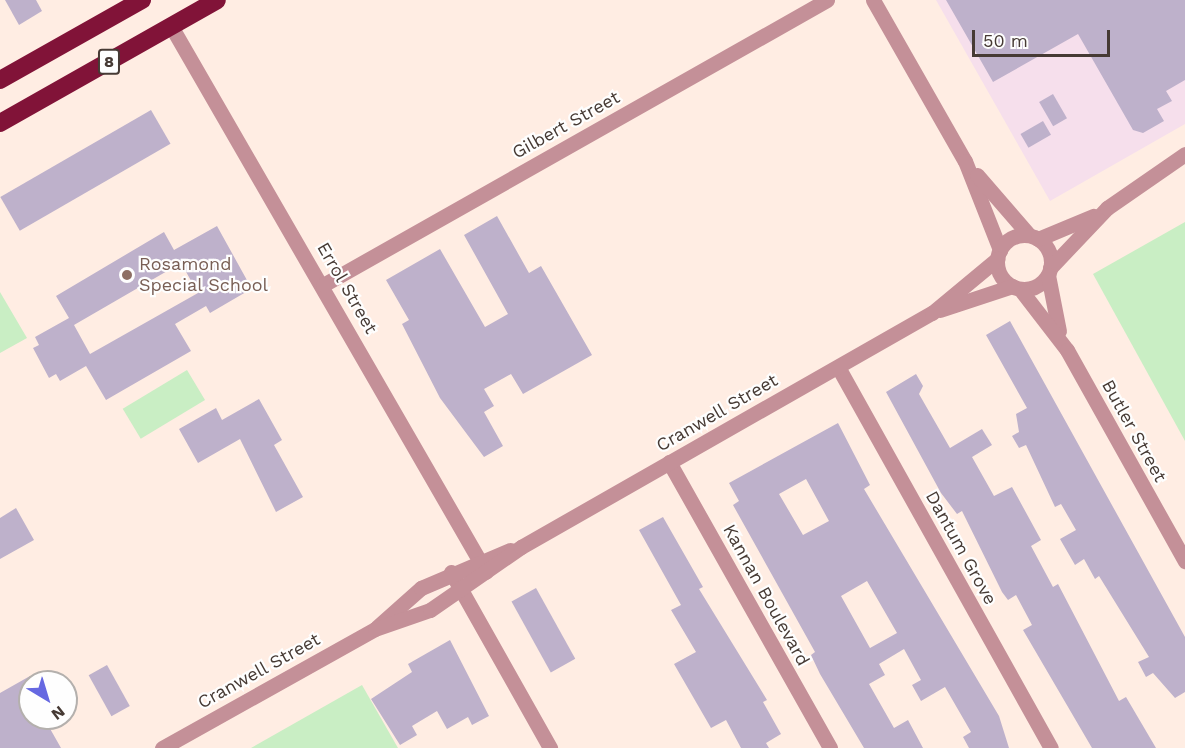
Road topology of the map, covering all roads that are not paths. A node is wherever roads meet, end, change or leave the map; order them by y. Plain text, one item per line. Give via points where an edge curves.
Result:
1 (142, 0) edge
2 (217, 0) edge
3 (827, 0) edge
4 (873, 0) edge
5 (171, 26) junction
6 (0, 80) edge
7 (0, 123) edge
8 (1185, 154) edge
9 (965, 161) junction
10 (1107, 208) junction
11 (1033, 237) junction
12 (999, 254) junction
13 (1049, 272) junction
14 (323, 285) junction
15 (1016, 288) junction
16 (932, 313) junction
17 (1067, 350) junction
18 (838, 367) junction
19 (669, 462) junction
20 (1185, 561) edge
21 (483, 566) junction
22 (451, 572) junction
23 (462, 591) junction
24 (375, 629) junction
25 (162, 748) edge
26 (550, 748) edge
27 (830, 748) edge
28 (1051, 748) edge

1 - 6 highway, 8
2 - 5 highway, 8
3 - 14 street, Gilbert Street
4 - 9 street
5 - 7 highway, 8
5 - 14 street, Errol Street
8 - 10 street
9 - 11 street
9 - 12 street
10 - 11 street
10 - 13 street
11 - 12 street via 1011,238
11 - 13 street via 1049,252
12 - 15 street via 1000,275
12 - 16 street, Cranwell Street
13 - 15 street via 1036,286
13 - 17 street, Butler Street
14 - 21 street, Errol Street
15 - 16 street, Cranwell Street
15 - 17 street, Butler Street
16 - 18 street, Cranwell Street
17 - 20 street, Butler Street
18 - 19 street, Cranwell Street
18 - 28 street, Dantum Grove
19 - 21 street, Cranwell Street
19 - 27 street, Kannan Boulevard
21 - 22 street, Cranwell Street
21 - 23 street, Cranwell Street
22 - 23 street
22 - 24 street, Cranwell Street via 422,588
23 - 24 street, Cranwell Street via 430,610
23 - 26 street
24 - 25 street, Cranwell Street

